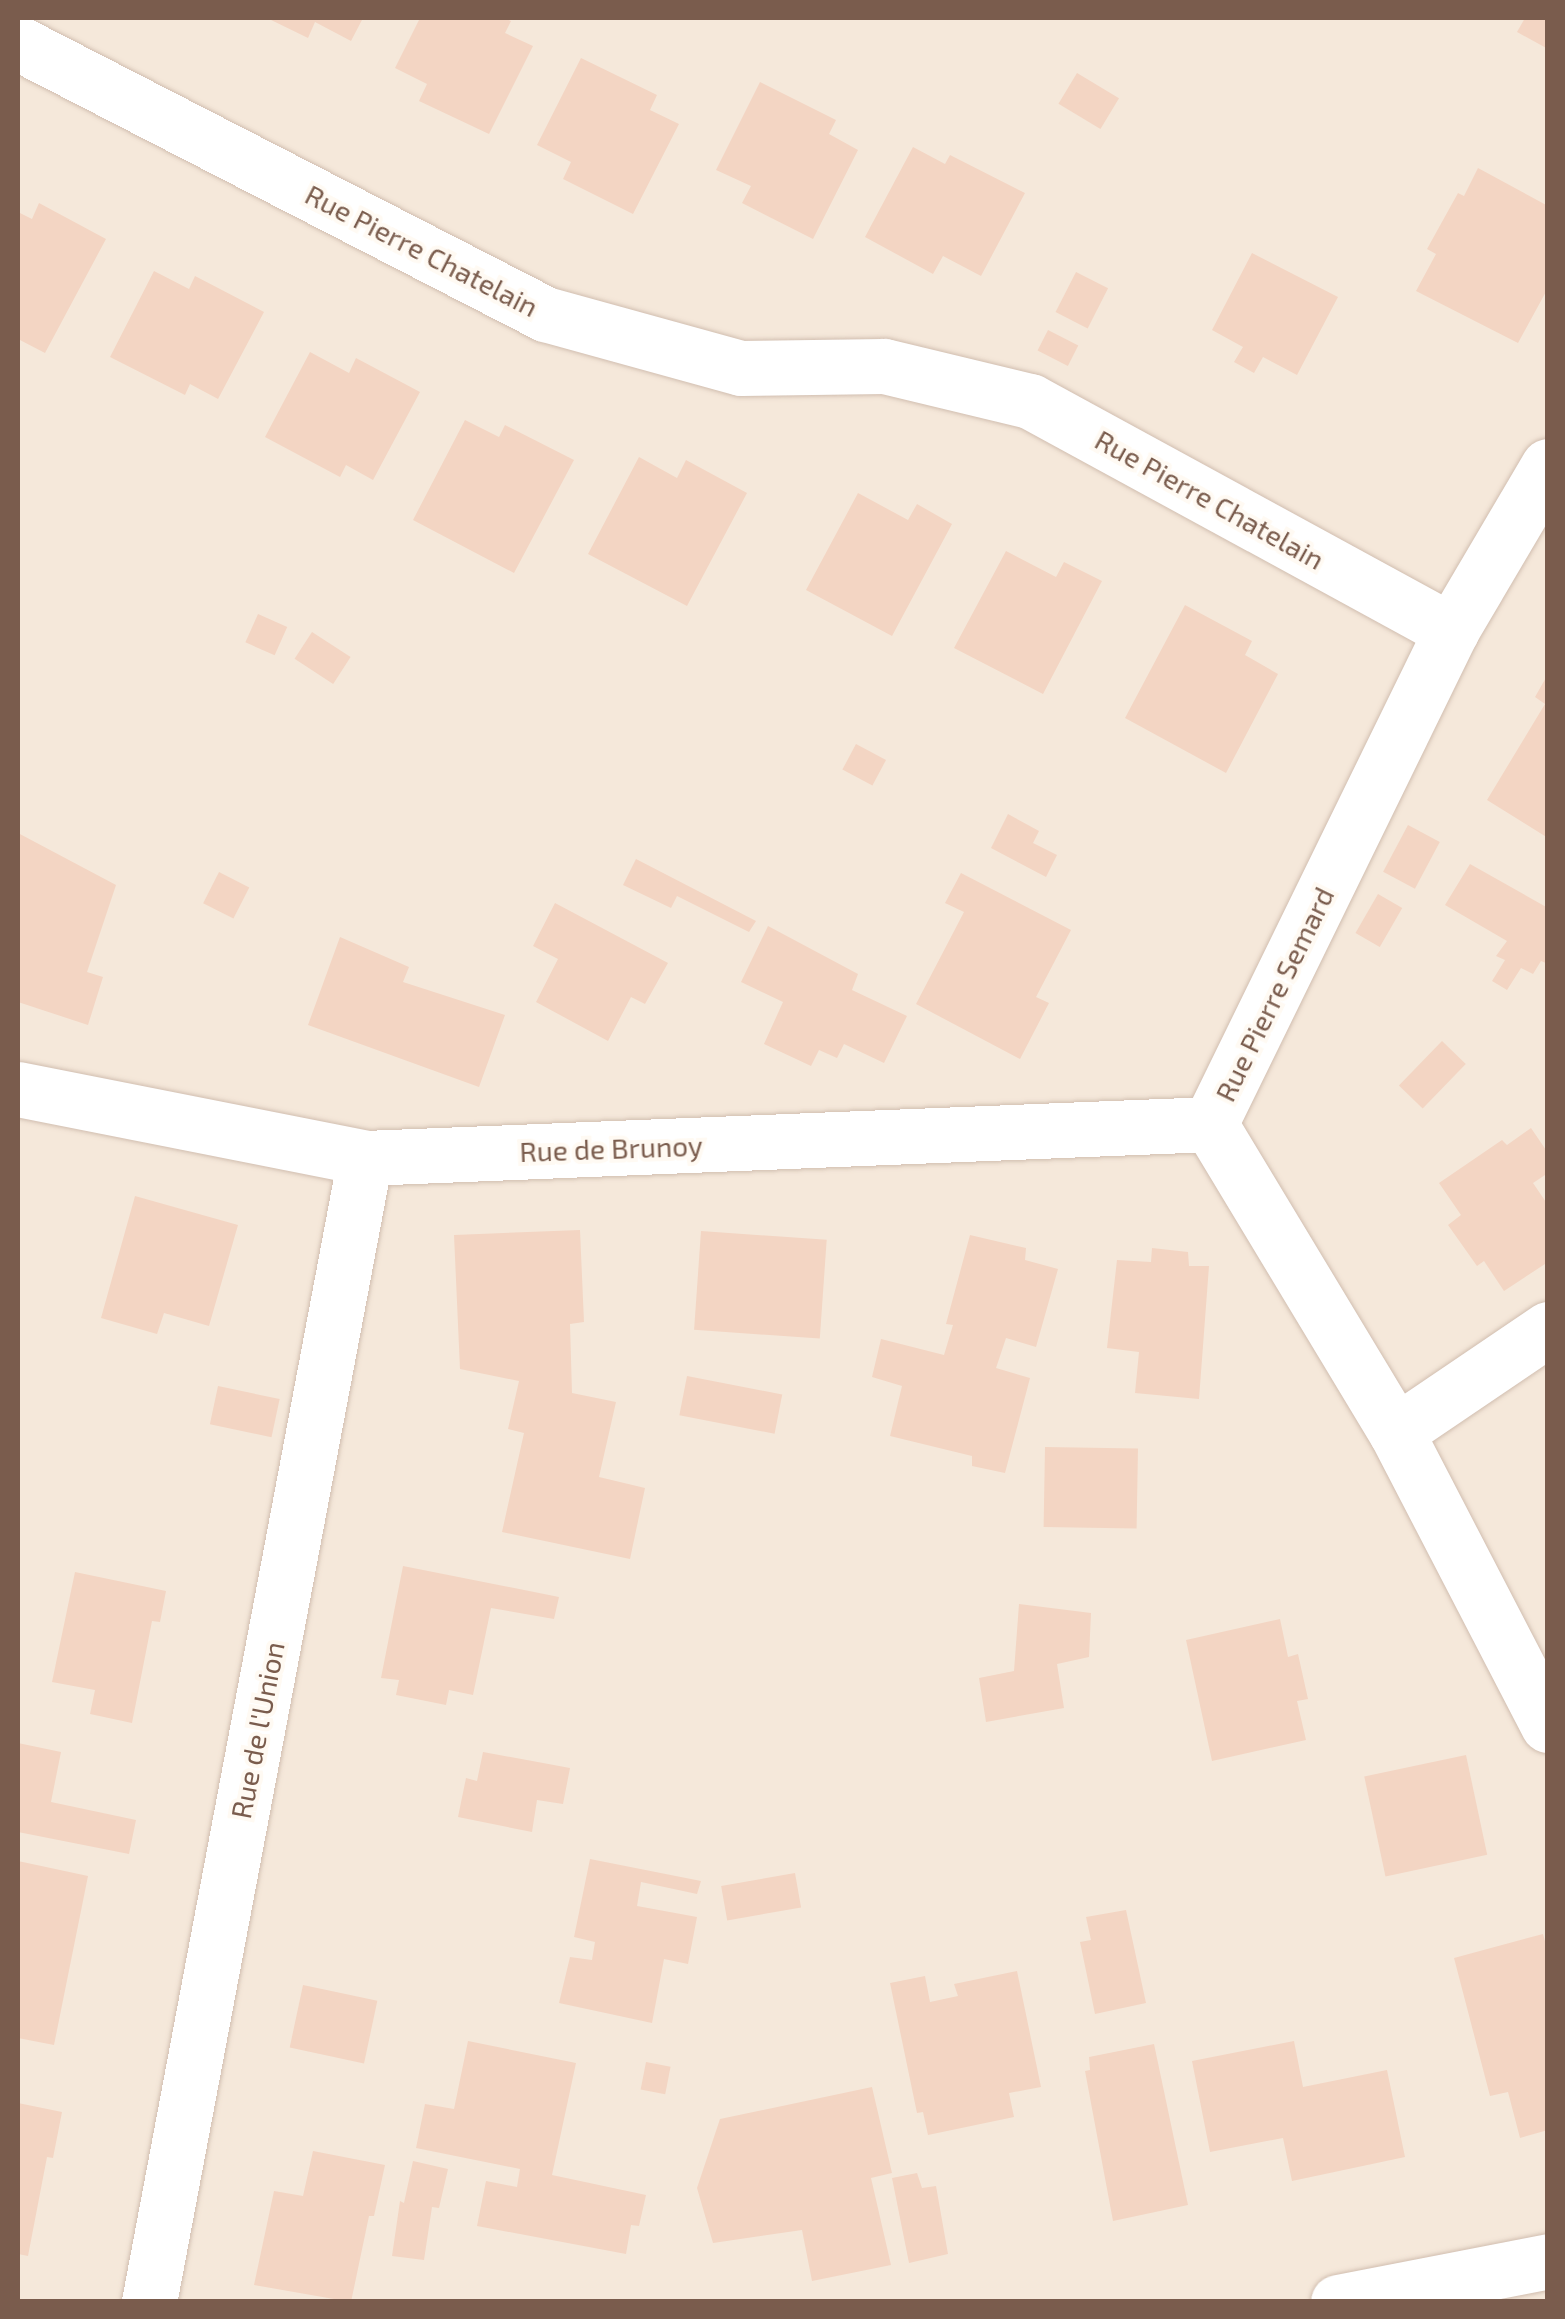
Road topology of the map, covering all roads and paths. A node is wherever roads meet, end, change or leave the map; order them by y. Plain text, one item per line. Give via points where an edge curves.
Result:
1 (18, 43) edge
2 (1548, 466) edge
3 (1451, 631) junction
4 (18, 1089) edge
5 (1210, 1124) junction
6 (365, 1158) junction
7 (1548, 1328) edge
8 (1396, 1432) junction
9 (1548, 1726) edge
10 (1548, 2261) edge
11 (149, 2302) edge
12 (1338, 2302) edge

1 - 3 street, Rue Pierre Chatelain via 544,314 741,368 884,366 1030,402
2 - 3 street, Rue Pierre Semard
3 - 5 street, Rue Pierre Semard
4 - 6 street, Rue de Brunoy
5 - 6 street, Rue de Brunoy
5 - 8 street, Rue Pierre Semard
6 - 11 street, Rue de l'Union
7 - 8 street
8 - 9 street, Rue Pierre Semard
10 - 12 street

